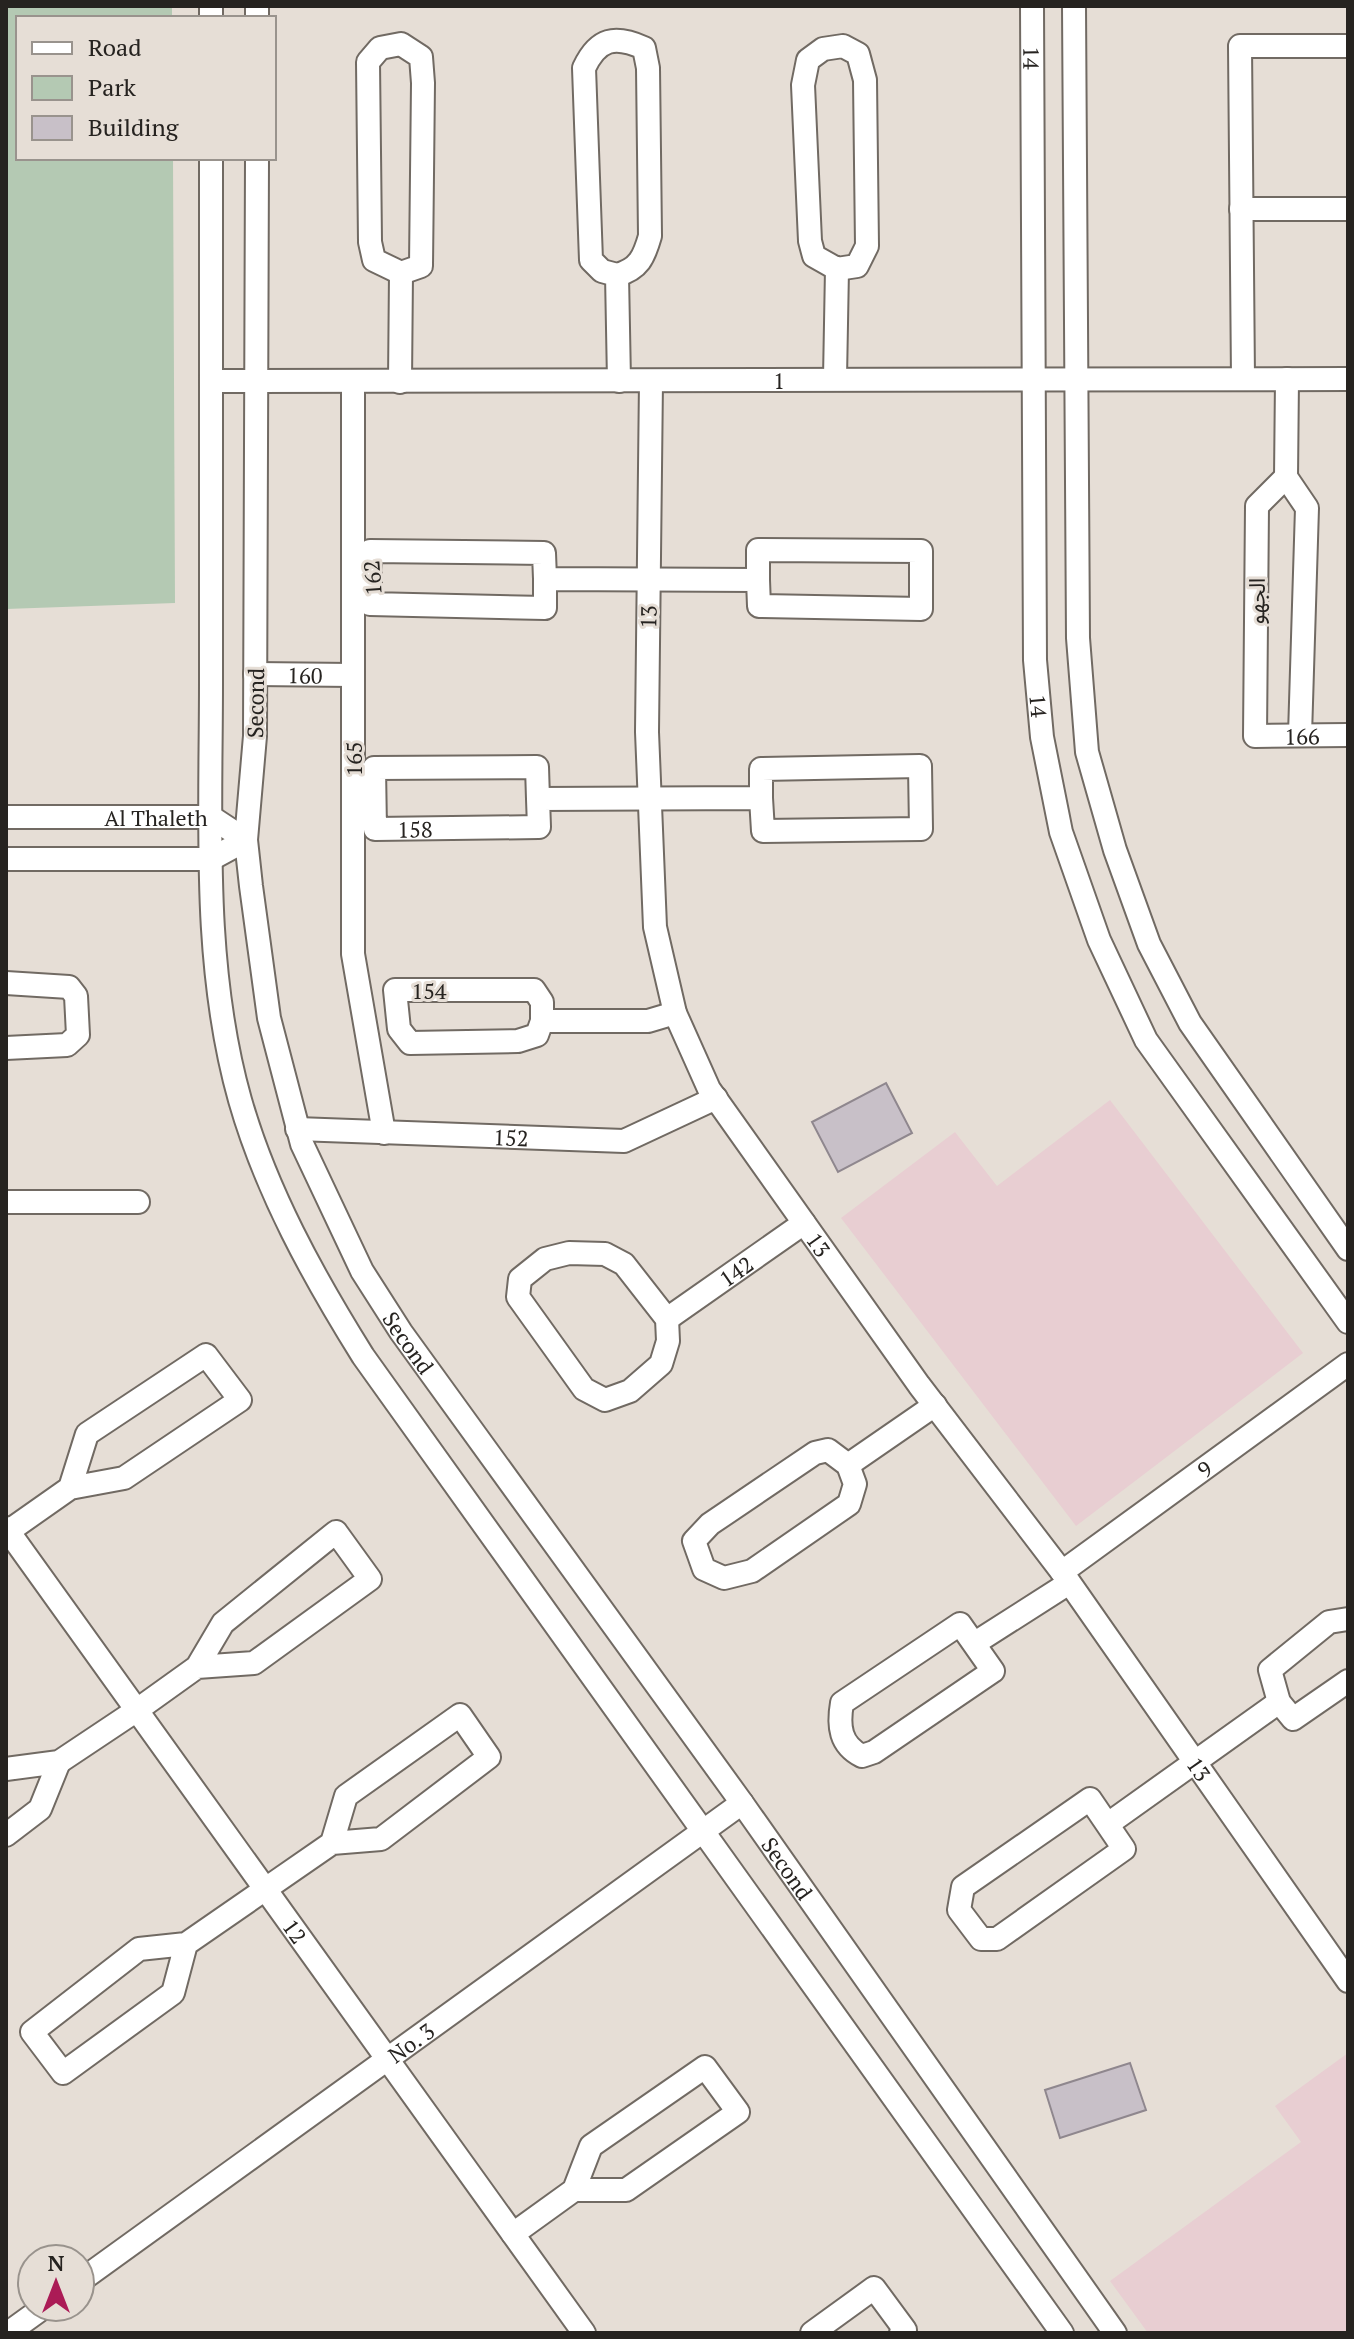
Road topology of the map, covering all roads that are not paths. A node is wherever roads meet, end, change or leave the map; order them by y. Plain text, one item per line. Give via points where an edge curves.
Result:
1 (1032, 6) edge
2 (1074, 6) edge
3 (1348, 46) edge
4 (211, 160) edge
5 (257, 160) edge
6 (1241, 209) junction
7 (1348, 209) edge
8 (837, 269) junction
9 (401, 273) junction
10 (617, 275) junction
11 (835, 378) junction
12 (1034, 379) junction
13 (1075, 379) junction
14 (1243, 379) junction
15 (1287, 379) junction
16 (1348, 379) edge
17 (211, 381) junction
18 (619, 381) junction
19 (651, 381) junction
20 (256, 382) junction
21 (353, 382) junction
22 (400, 382) junction
23 (1286, 477) junction
24 (545, 579) junction
25 (649, 580) junction
26 (758, 580) junction
27 (255, 674) junction
28 (353, 675) junction
29 (1300, 735) junction
30 (1348, 735) edge
31 (1255, 736) joint
32 (761, 798) junction
33 (538, 799) junction
34 (650, 800) junction
35 (6, 817) edge
36 (211, 817) junction
37 (246, 840) junction
38 (6, 859) edge
39 (211, 859) junction
40 (6, 983) edge
41 (675, 1013) junction
42 (542, 1021) junction
43 (6, 1048) edge
44 (716, 1098) junction
45 (297, 1129) junction
46 (384, 1133) junction
47 (6, 1202) edge
48 (138, 1202) dead end
49 (804, 1223) junction
50 (1348, 1249) edge
51 (667, 1319) junction
52 (1348, 1322) edge
53 (1348, 1364) edge
54 (935, 1405) junction
55 (848, 1465) junction
56 (70, 1488) junction
57 (7, 1530) edge
58 (1066, 1577) junction
59 (1348, 1619) edge
60 (975, 1643) junction
61 (197, 1667) junction
62 (1348, 1681) edge
63 (1279, 1702) junction
64 (137, 1710) junction
65 (59, 1762) junction
66 (1195, 1763) junction
67 (6, 1769) edge
68 (742, 1803) junction
69 (1108, 1824) junction
70 (705, 1830) junction
71 (6, 1835) edge
72 (332, 1843) junction
73 (266, 1890) junction
74 (186, 1944) junction
75 (1348, 1981) edge
76 (387, 2059) junction
77 (574, 2190) junction
78 (513, 2234) junction
79 (96, 2269) edge
80 (573, 2329) edge
81 (812, 2333) edge
82 (901, 2333) edge
83 (1062, 2333) edge
84 (1115, 2333) edge

1 - 12 street, 14
2 - 13 street, 14
3 - 6 street via 1240,46
4 - 17 street, Second
5 - 20 street, Second
6 - 7 street
6 - 14 street
8 - 8 street via 814,256 810,241 803,85 808,60 823,49 843,46 858,54 865,80 867,246 857,266
8 - 11 street
9 - 9 street via 374,260 370,242 368,62 380,48 401,44 421,57 423,83 421,266
9 - 22 street
10 - 10 street via 602,271 591,260 584,68 593,49 608,41 627,41 644,48 648,68 650,236 633,271
10 - 18 street
11 - 12 street, 1
11 - 19 street, 1
12 - 13 street, 1
12 - 52 street, 14 via 1035,660 1042,737 1061,832 1099,940 1146,1040
13 - 14 street, 1
13 - 50 street, 14 via 1078,638 1086,738 1115,850 1149,944 1190,1023
14 - 15 street, 1
15 - 16 street, 1
15 - 23 street
17 - 20 street, 1
17 - 36 street, Second
18 - 19 street, 1
18 - 22 street, 1
19 - 25 street, 13
20 - 21 street, 1
20 - 27 street, Second
21 - 22 street, 1
21 - 28 street, 165
23 - 29 street via 1307,508
23 - 31 street, الجهو via 1257,506
24 - 24 street, 162 via 544,553 370,551 370,604 545,608
24 - 25 street
25 - 26 street
25 - 34 street, 13
26 - 26 street via 759,606 921,609 921,551 758,550
27 - 28 street, 160
27 - 37 street, Second
28 - 46 street, 165 via 353,954
29 - 30 street, 166
29 - 31 street, 166
32 - 32 street via 763,831 921,829 920,766 761,769
32 - 34 street
33 - 33 street, 158 via 537,767 374,768 375,829 539,827
33 - 34 street
34 - 41 street, 13 via 655,927
35 - 36 street, Al Thaleth
36 - 37 street, Al Thaleth
36 - 39 street, Second
37 - 39 street, Al Thaleth
37 - 45 street, Second via 269,1018
38 - 39 street, Al Thaleth
39 - 70 street, Second via 224,1026 240,1101 316,1278 363,1356
40 - 43 street via 57,984 73,990 78,1035 67,1045
41 - 42 street via 648,1021
41 - 44 street, 13
42 - 42 street, 154 via 542,1002 534,990 395,990 399,1029 410,1043 518,1041 537,1035
44 - 46 street, 152 via 624,1141
44 - 49 street, 13
45 - 46 street, 152
45 - 68 street, Second via 356,1259 401,1332
47 - 48 street
49 - 51 street, 142
49 - 54 street, 13
51 - 51 street via 661,1364 630,1391 605,1400 584,1389 518,1297 520,1279 545,1259 605,1254 624,1264
53 - 58 street, 9
54 - 55 street
54 - 58 street, 13
55 - 55 street via 855,1484 849,1504 752,1571 724,1578 704,1569 694,1541 710,1524 815,1453 828,1450
56 - 56 street via 87,1434 206,1355 240,1400 124,1478
56 - 57 street
57 - 64 street, 12
58 - 60 street, 9
58 - 66 street, 13
59 - 63 street via 1329,1622 1270,1670
60 - 60 street via 960,1624 842,1703 842,1737 852,1751 862,1756 874,1752 993,1671
61 - 61 street via 223,1623 336,1532 370,1579 254,1663
61 - 64 street
62 - 63 street via 1293,1719
63 - 66 street
64 - 65 street
64 - 73 street, 12
65 - 67 street
65 - 71 street via 40,1809
66 - 69 street
66 - 75 street, 13
68 - 70 street, No. 3
68 - 84 street, Second
69 - 69 street via 1090,1799 963,1887 959,1910 981,1939 997,1939 1124,1849
70 - 76 street, No. 3
70 - 83 street, Second
72 - 72 street via 346,1796 460,1715 489,1757 381,1839
72 - 73 street
73 - 74 street
73 - 76 street, 12
74 - 74 street via 173,1993 63,2073 32,2032 139,1949
76 - 78 street, 12
76 - 79 street, No. 3
77 - 77 street via 591,2146 705,2067 738,2112 626,2190
77 - 78 street
78 - 80 street, 12
81 - 82 street via 874,2288 905,2330

